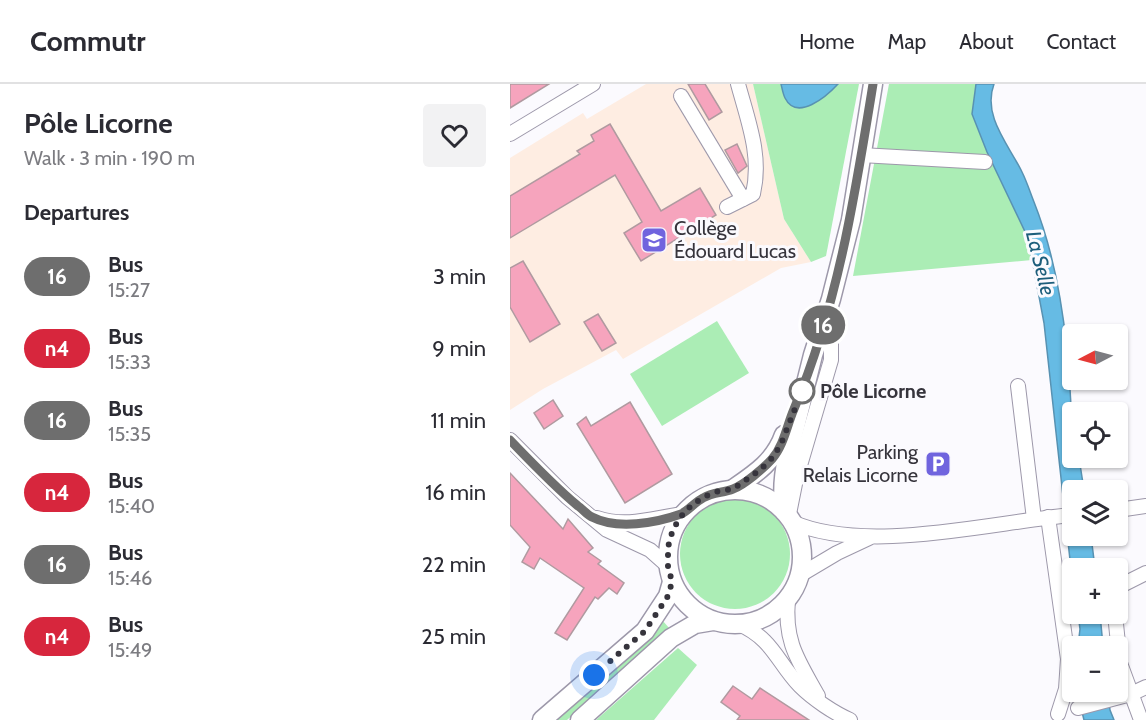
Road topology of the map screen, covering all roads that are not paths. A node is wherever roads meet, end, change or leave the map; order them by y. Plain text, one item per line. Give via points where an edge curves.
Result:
1 (593, 84) edge
2 (738, 84) edge
3 (873, 84) edge
4 (681, 96) dead end
5 (510, 134) edge
6 (861, 155) junction
7 (985, 162) dead end
8 (743, 199) junction
9 (727, 207) dead end
10 (831, 299) junction
11 (807, 379) junction
12 (1018, 386) dead end
13 (510, 440) edge
14 (733, 489) junction
15 (1146, 506) edge
16 (1128, 509) edge
17 (683, 514) junction
18 (592, 517) junction
19 (789, 517) junction
20 (1054, 517) edge
21 (871, 537) junction
22 (1146, 573) edge
23 (670, 574) junction
24 (800, 575) junction
25 (1128, 582) edge
26 (788, 598) junction
27 (713, 621) junction
28 (739, 624) junction
29 (1146, 687) edge
30 (1128, 694) edge
31 (1128, 701) edge
32 (1099, 702) edge
33 (1078, 708) dead end
34 (823, 710) edge
35 (1058, 714) dead end
36 (542, 720) edge
37 (580, 720) edge
38 (850, 720) edge
39 (1141, 720) edge

1 - 5 street
2 - 8 street via 757,160 753,194
3 - 6 main road
4 - 8 street
6 - 7 street
6 - 10 main road via 851,220
8 - 9 street
10 - 11 main road
10 - 19 street via 831,360 796,479
11 - 14 main road via 773,457
11 - 19 main road via 783,476 783,499
12 - 20 street
13 - 18 street
14 - 17 main road via 706,496
14 - 19 main road via 762,495
15 - 16 street
17 - 18 street via 626,524
17 - 23 main road via 668,547
18 - 23 street via 607,530 650,550
19 - 21 street via 812,529
19 - 24 main road via 801,548
20 - 21 street
20 - 35 street via 1068,659 1066,689
21 - 24 street
22 - 25 street
23 - 27 main road via 682,598
23 - 36 main road via 668,596 645,631
24 - 26 main road
26 - 28 main road via 766,616
26 - 34 street via 789,639
27 - 28 main road
27 - 37 main road via 695,624 671,638
28 - 34 street via 753,630 774,649
29 - 30 street
31 - 39 street
32 - 33 street
34 - 38 street

